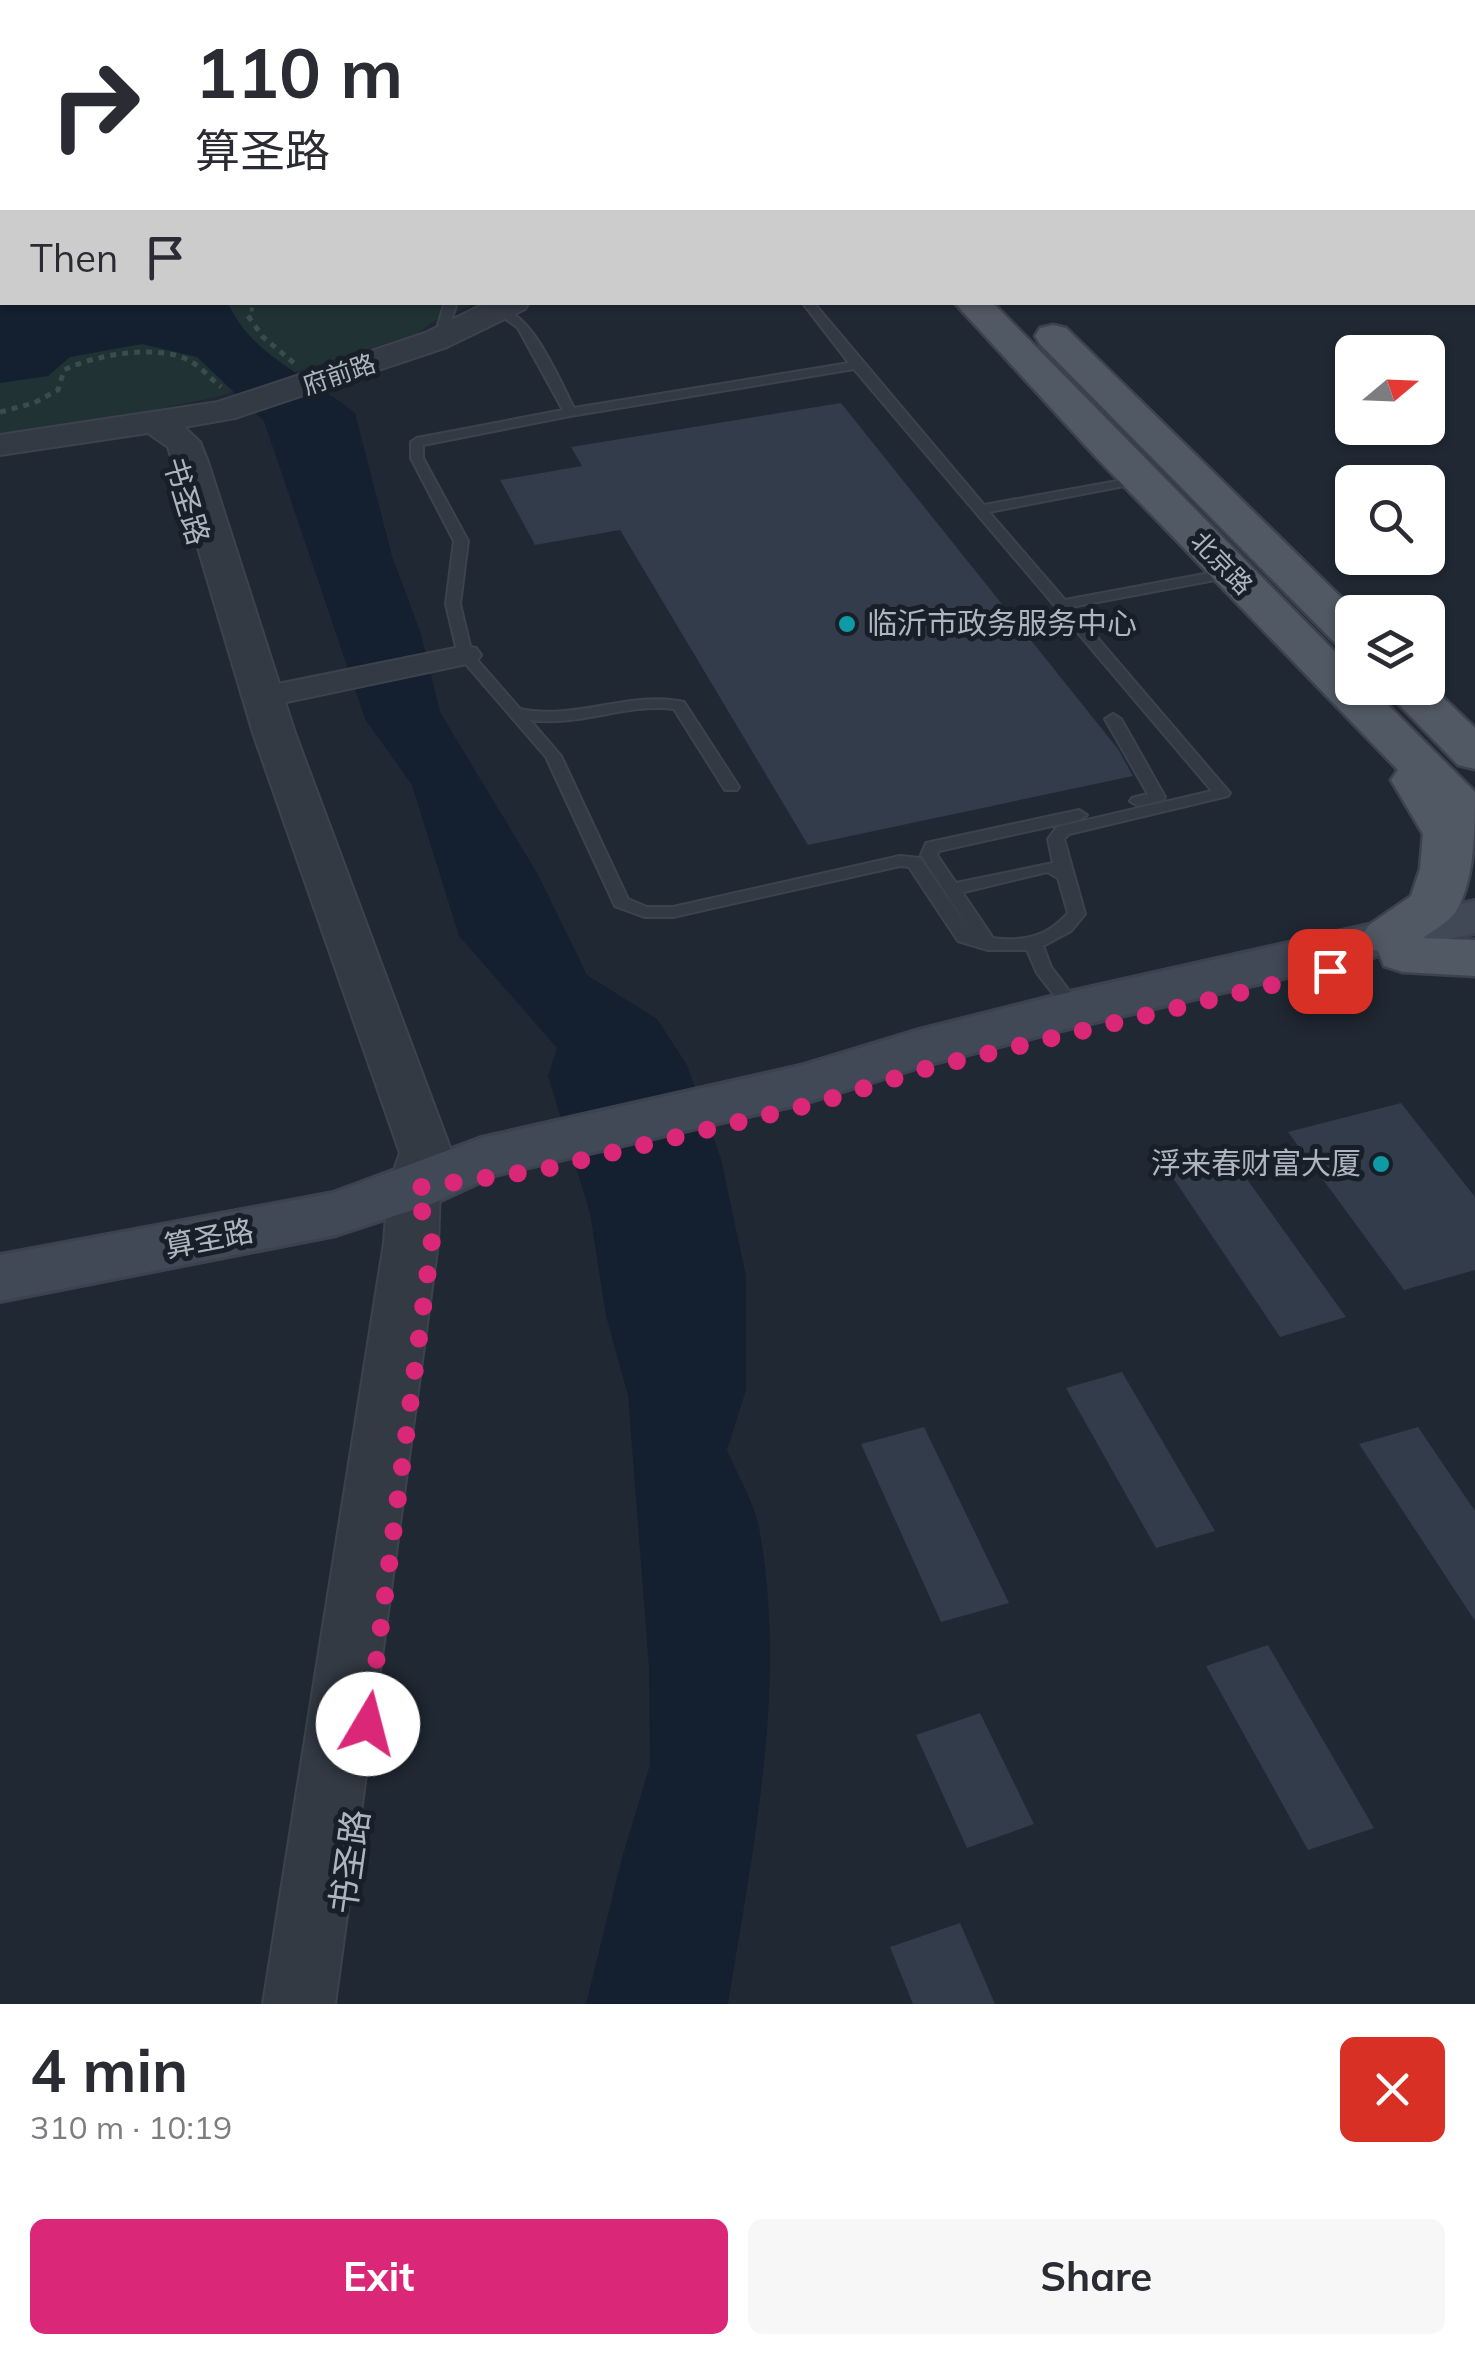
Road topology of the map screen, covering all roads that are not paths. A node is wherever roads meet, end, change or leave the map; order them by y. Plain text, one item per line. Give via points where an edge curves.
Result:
1 (502, 305) edge
2 (809, 305) edge
3 (975, 305) edge
4 (1022, 305) edge
5 (448, 314) edge
6 (354, 365) junction
7 (857, 365) junction
8 (570, 412) junction
9 (157, 423) junction
10 (0, 445) edge
11 (0, 454) edge
12 (1140, 479) junction
13 (984, 509) junction
14 (1231, 573) junction
15 (1064, 604) junction
16 (1335, 617) edge
17 (1335, 652) edge
18 (457, 657) junction
19 (263, 697) junction
20 (1399, 705) edge
21 (1401, 705) edge
22 (1406, 705) edge
23 (1415, 705) edge
24 (513, 712) junction
25 (1475, 727) edge
26 (1475, 755) edge
27 (731, 787) dead end
28 (1177, 804) junction
29 (1475, 820) edge
30 (1064, 874) junction
31 (955, 896) junction
32 (1475, 916) edge
33 (1475, 937) edge
34 (988, 944) junction
35 (1396, 945) junction
36 (1034, 946) junction
37 (1475, 958) edge
38 (1074, 1009) junction
39 (811, 1093) junction
40 (414, 1188) junction
41 (0, 1254) edge
42 (0, 1278) edge
43 (299, 2004) edge
44 (331, 2004) edge

1 - 5 street, 府前路
1 - 6 street, 府前路 via 436,340
1 - 8 lane via 523,326
2 - 7 lane
3 - 12 main road, 北京路
4 - 16 main road, 北京路
5 - 6 street, 府前路
6 - 9 street, 府前路
7 - 8 lane
7 - 13 lane
8 - 18 lane via 417,442 417,458 461,541 453,604
9 - 10 street, 府前路
9 - 11 street, 府前路
9 - 19 street, 书圣路 via 183,442
9 - 40 street, 书圣路 via 255,736
12 - 13 lane
12 - 14 main road, 北京路
13 - 15 lane
14 - 15 lane
14 - 17 main road, 北京路
15 - 28 lane via 1222,793
18 - 19 street
18 - 24 lane
19 - 40 street, 书圣路 via 426,1154
20 - 35 main road via 1448,834 1434,905
21 - 29 main road, 北京路
22 - 26 main road, 北京路
23 - 25 main road
24 - 27 lane via 560,720 634,704 679,705
24 - 34 lane via 554,756 621,902 645,912 673,912 900,860 914,862 964,937
28 - 30 lane via 1063,830 1056,839
28 - 31 lane via 1112,720 1158,797 932,847 930,855
30 - 31 lane via 1049,868 957,888
30 - 36 lane via 1077,914
31 - 34 lane
32 - 35 main road, 算圣路
33 - 35 main road, 算圣路
34 - 36 lane
35 - 37 main road
35 - 38 main road, 算圣路
35 - 39 main road, 算圣路
36 - 38 lane
38 - 39 main road, 算圣路 via 915,1049
39 - 40 main road, 算圣路
40 - 41 main road, 算圣路 via 330,1188
40 - 42 main road, 算圣路 via 336,1214
40 - 43 street, 书圣路
40 - 44 street, 书圣路 via 432,1240

